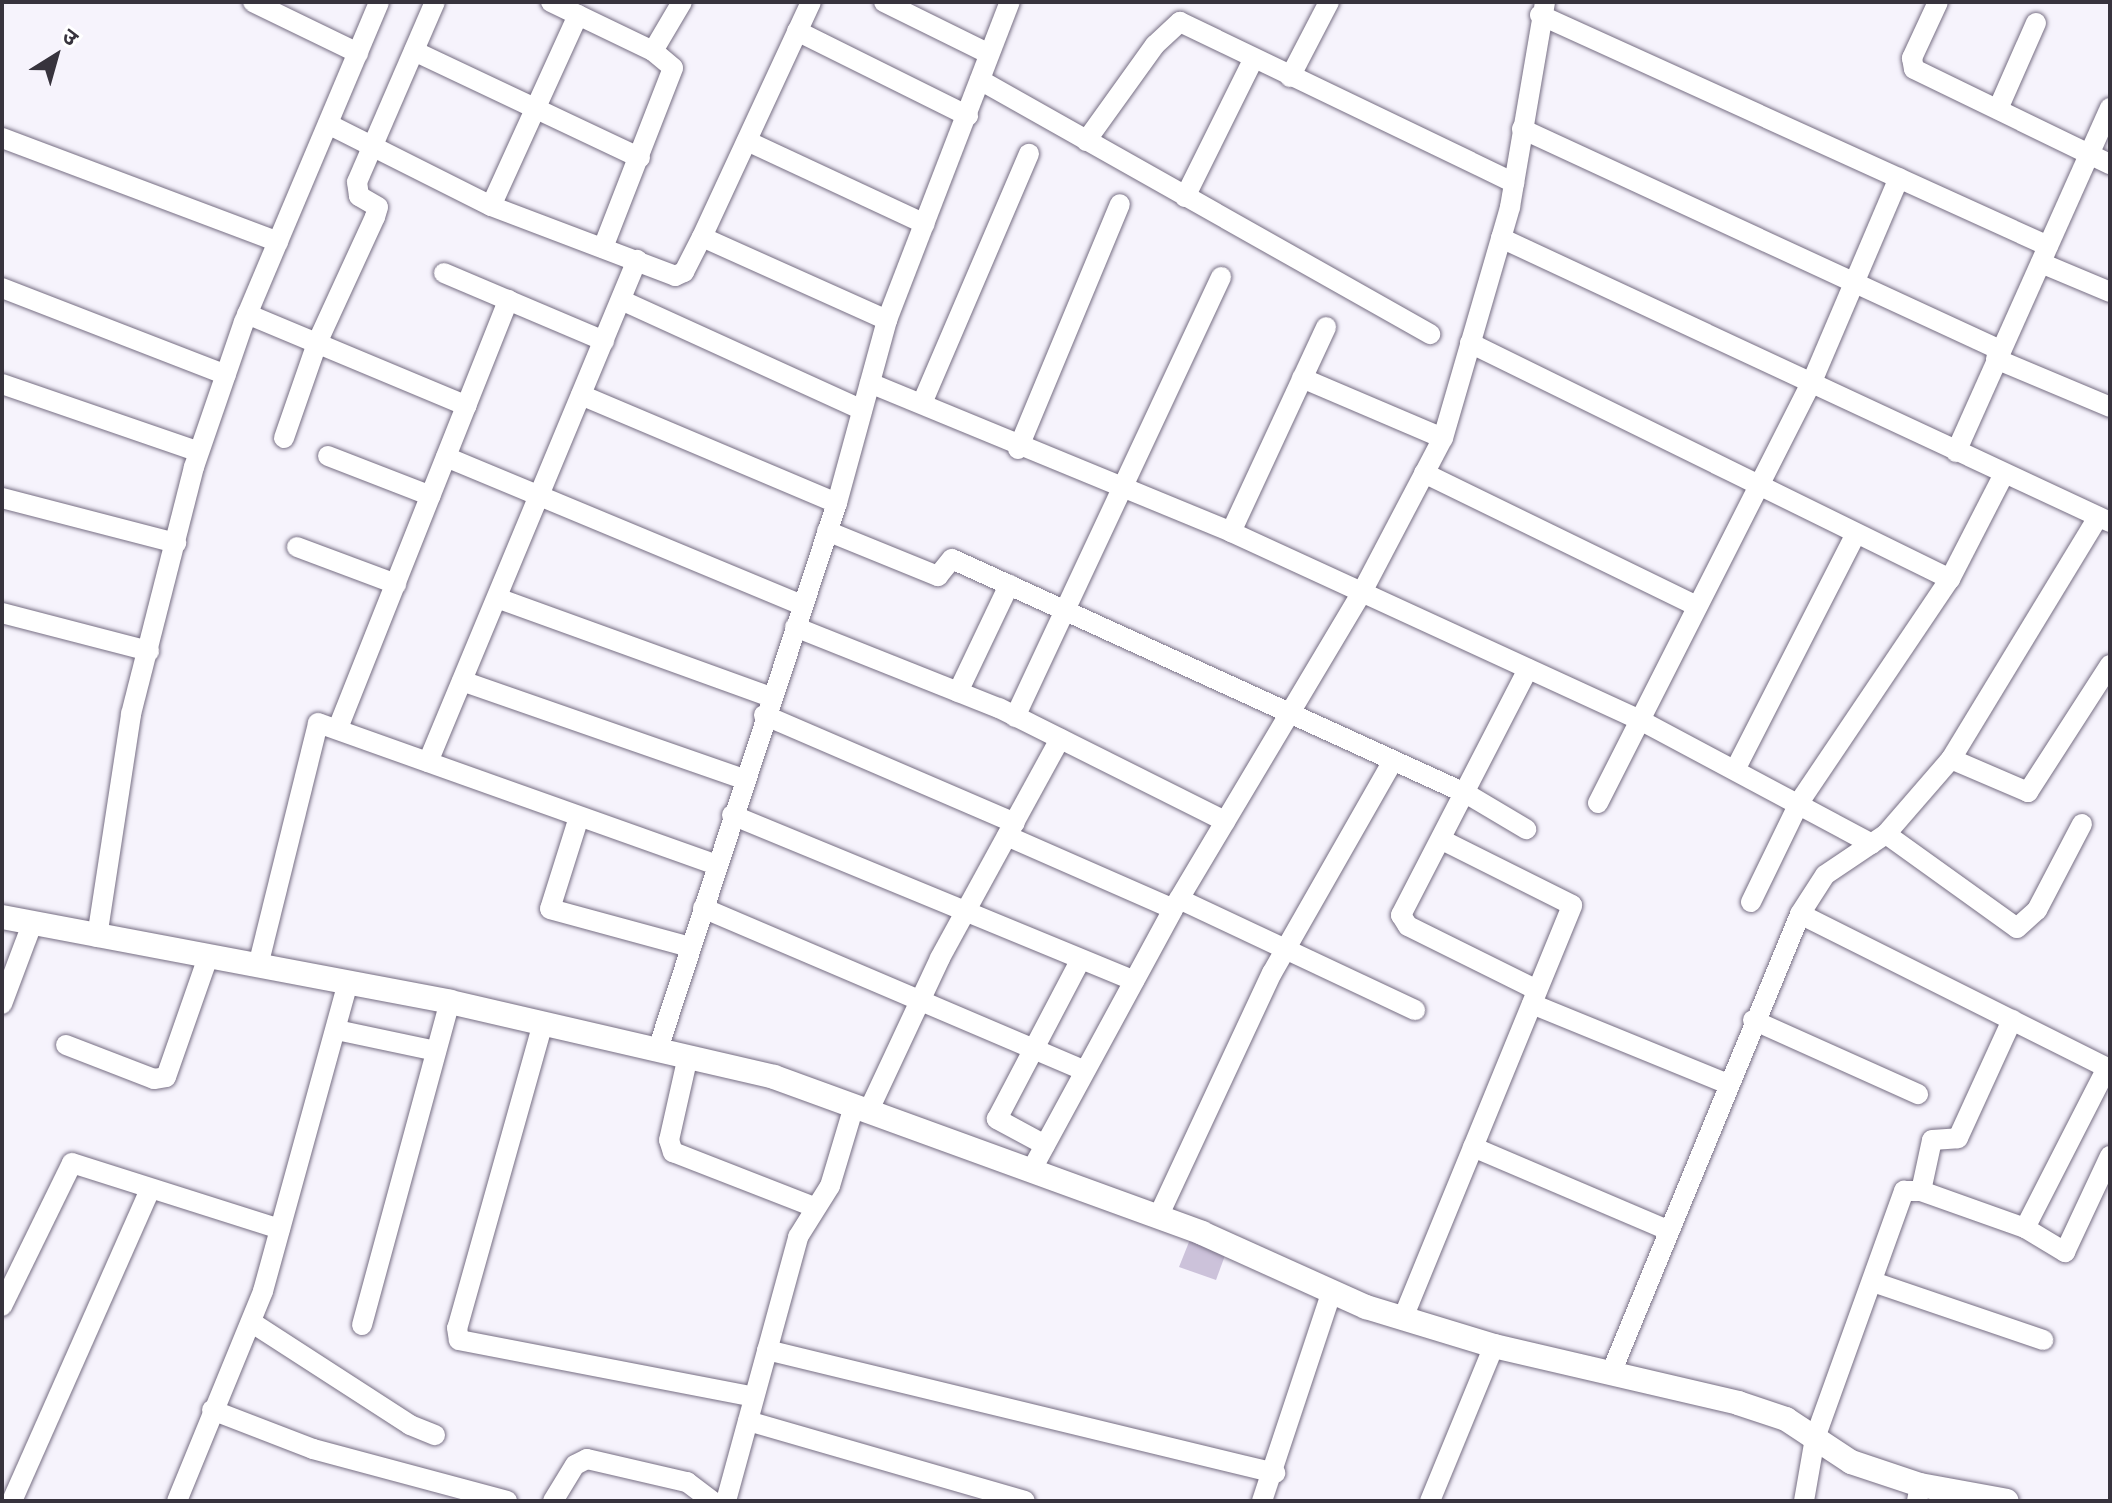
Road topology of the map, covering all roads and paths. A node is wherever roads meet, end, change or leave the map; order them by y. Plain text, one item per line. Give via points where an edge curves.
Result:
1 (253, 2) edge
2 (379, 2) edge
3 (435, 2) edge
4 (551, 2) edge
5 (682, 2) edge
6 (811, 2) edge
7 (884, 2) edge
8 (1010, 2) edge
9 (1329, 2) edge
10 (1938, 2) edge
11 (1542, 8) edge
12 (578, 15) junction
13 (2036, 23) dead end
14 (797, 31) junction
15 (414, 51) junction
16 (653, 51) junction
17 (358, 53) junction
18 (989, 54) junction
19 (1254, 58) junction
20 (1290, 77) junction
21 (980, 80) junction
22 (536, 107) junction
23 (2110, 108) edge
24 (1998, 109) junction
25 (968, 116) junction
26 (328, 124) junction
27 (1522, 129) junction
28 (2, 138) edge
29 (747, 141) junction
30 (1086, 141) junction
31 (372, 148) junction
32 (2088, 153) junction
33 (1029, 154) dead end
34 (640, 158) junction
35 (2110, 164) edge
36 (1899, 178) junction
37 (1514, 183) junction
38 (1185, 197) junction
39 (1120, 204) dead end
40 (491, 206) junction
41 (925, 224) junction
42 (702, 237) junction
43 (1501, 238) junction
44 (278, 242) junction
45 (603, 248) junction
46 (2044, 254) junction
47 (637, 260) junction
48 (444, 273) dead end
49 (1221, 277) dead end
50 (1854, 282) junction
51 (2, 288) edge
52 (2110, 292) edge
53 (508, 300) junction
54 (621, 300) junction
55 (247, 314) junction
56 (887, 320) junction
57 (1326, 327) dead end
58 (1430, 334) dead end
59 (604, 341) junction
60 (317, 343) junction
61 (1470, 343) junction
62 (1998, 354) junction
63 (226, 375) junction
64 (1302, 378) junction
65 (870, 383) junction
66 (2, 384) edge
67 (1811, 384) junction
68 (581, 395) junction
69 (923, 401) junction
70 (467, 406) junction
71 (2110, 407) edge
72 (862, 410) junction
73 (284, 438) dead end
74 (1443, 438) junction
75 (1018, 449) junction
76 (199, 452) junction
77 (1956, 452) junction
78 (328, 456) dead end
79 (446, 457) junction
80 (1424, 473) junction
81 (2004, 474) junction
82 (1756, 485) junction
83 (1125, 489) junction
84 (540, 493) junction
85 (431, 496) junction
86 (2, 498) edge
87 (837, 503) junction
88 (2106, 518) edge
89 (827, 531) junction
90 (1231, 532) junction
91 (1856, 534) junction
92 (176, 543) junction
93 (297, 547) dead end
94 (1950, 579) junction
95 (396, 584) junction
96 (1009, 585) junction
97 (1362, 592) junction
98 (497, 598) junction
99 (802, 605) junction
100 (1697, 606) junction
101 (1064, 611) junction
102 (2, 613) edge
103 (795, 627) junction
104 (149, 651) junction
105 (2110, 665) edge
106 (1528, 669) junction
107 (462, 681) junction
108 (958, 692) junction
109 (767, 706) junction
110 (1290, 715) junction
111 (1015, 717) junction
112 (1638, 719) junction
113 (338, 728) junction
114 (1060, 739) junction
115 (1951, 759) junction
116 (1393, 761) junction
117 (428, 762) junction
118 (1736, 768) junction
119 (743, 779) junction
120 (1467, 794) junction
121 (1800, 801) junction
122 (1598, 803) dead end
123 (732, 815) junction
124 (579, 817) junction
125 (1225, 821) junction
126 (2082, 824) dead end
127 (1526, 829) dead end
128 (1011, 830) junction
129 (1879, 839) junction
130 (1442, 840) junction
131 (716, 865) junction
132 (1751, 902) dead end
133 (1176, 904) junction
134 (703, 908) junction
135 (966, 911) junction
136 (1800, 914) junction
137 (2, 917) edge
138 (32, 924) junction
139 (97, 937) junction
140 (690, 947) junction
141 (1284, 952) junction
142 (208, 957) junction
143 (1080, 961) junction
144 (258, 966) junction
145 (1134, 981) junction
146 (348, 982) junction
147 (1534, 997) junction
148 (921, 998) junction
149 (450, 1002) junction
150 (2, 1004) edge
151 (1415, 1010) dead end
152 (1753, 1020) junction
153 (2012, 1020) junction
154 (543, 1023) junction
155 (337, 1030) junction
156 (66, 1045) dead end
157 (1033, 1048) junction
158 (658, 1049) junction
159 (436, 1051) junction
160 (688, 1056) junction
161 (2108, 1068) edge
162 (1085, 1071) junction
163 (1726, 1083) junction
164 (1918, 1094) dead end
165 (861, 1109) junction
166 (1045, 1145) junction
167 (1473, 1147) junction
168 (2110, 1156) edge
169 (1031, 1171) junction
170 (150, 1189) junction
171 (1921, 1191) junction
172 (814, 1207) junction
173 (1158, 1217) junction
174 (2025, 1228) junction
175 (280, 1229) junction
176 (1668, 1230) junction
177 (1873, 1282) junction
178 (1332, 1291) junction
179 (2, 1306) edge
180 (1403, 1318) junction
181 (251, 1322) junction
182 (362, 1325) dead end
183 (2043, 1340) dead end
184 (1494, 1346) junction
185 (767, 1350) junction
186 (1611, 1373) junction
187 (754, 1397) junction
188 (212, 1410) junction
189 (748, 1421) junction
190 (435, 1435) dead end
191 (1815, 1438) junction
192 (1275, 1473) junction
193 (1918, 1493) edge
194 (12, 1501) edge
195 (177, 1501) edge
196 (507, 1501) edge
197 (553, 1501) edge
198 (712, 1501) edge
199 (726, 1501) edge
200 (1025, 1501) edge
201 (1262, 1501) edge
202 (1430, 1501) edge
203 (1804, 1501) edge
204 (2007, 1501) edge

1 - 17 street
2 - 17 street
3 - 15 street
4 - 12 street
5 - 16 street
6 - 14 street
7 - 18 street
8 - 18 street
9 - 20 street
10 - 24 street via 1912,58 1914,69
11 - 27 street
11 - 36 street
12 - 16 street
12 - 22 street
13 - 24 street
14 - 25 street
14 - 29 street
15 - 22 street
15 - 31 street
16 - 34 street via 670,61 672,77
17 - 26 street
18 - 21 street
19 - 20 street
19 - 30 street via 1180,22 1155,45
19 - 38 street
20 - 37 street
21 - 25 street
21 - 30 street
22 - 34 street
22 - 40 street
23 - 32 street
24 - 32 street
25 - 41 street
26 - 31 street
26 - 44 street
27 - 37 street
27 - 50 street
28 - 44 street
29 - 41 street
29 - 42 street
30 - 38 street
31 - 40 street
31 - 60 street via 354,189 378,207
32 - 35 street
32 - 46 street
33 - 69 street
34 - 45 street
36 - 46 street
36 - 50 street
37 - 43 street
38 - 58 street
39 - 75 street
40 - 45 street
41 - 56 street
42 - 47 street via 681,276
42 - 56 street
43 - 61 street
43 - 67 street
44 - 55 street
45 - 47 street
46 - 52 street
46 - 62 street
47 - 54 street
48 - 53 street
49 - 83 street
50 - 62 street
50 - 67 street
51 - 63 street
53 - 59 street
53 - 70 street
54 - 59 street
54 - 72 street
55 - 60 street
55 - 63 street
56 - 65 street
57 - 64 street
59 - 68 street
60 - 70 street
60 - 73 street
61 - 74 street
61 - 82 street
62 - 71 street
62 - 77 street
63 - 76 street
64 - 74 street
64 - 90 street
65 - 69 street
65 - 72 street
66 - 76 street
67 - 77 street
67 - 82 street
68 - 84 street
68 - 87 street
69 - 75 street
70 - 79 street
72 - 87 street
74 - 80 street
75 - 83 street
76 - 92 street
77 - 81 street
78 - 85 street
79 - 84 street
79 - 85 street
80 - 97 street
80 - 100 street
81 - 88 street
81 - 94 street
82 - 91 street
82 - 100 street
83 - 90 street
83 - 101 street
84 - 98 street
84 - 99 street
85 - 95 street
86 - 92 street
87 - 89 street
88 - 115 street
89 - 96 street via 938,576 952,559
89 - 99 street
90 - 97 street
91 - 94 street
91 - 118 street
92 - 104 street
93 - 95 street
94 - 121 street
95 - 113 street
96 - 101 street
96 - 108 street
97 - 106 street
97 - 110 street
98 - 107 street
98 - 109 street
99 - 103 street
100 - 112 street
101 - 110 street
101 - 111 street
102 - 104 street
103 - 108 street
103 - 109 street
104 - 139 street via 123,755
105 - 115 street via 2028,792
106 - 112 street
106 - 120 street
107 - 117 street
107 - 119 street
108 - 111 street
109 - 119 street
109 - 128 street
110 - 116 street
110 - 125 street
111 - 114 street
112 - 118 street
112 - 122 street
113 - 117 street
113 - 144 street via 318,723
114 - 125 street
114 - 128 street
115 - 129 street
116 - 120 street
116 - 141 street
117 - 124 street
118 - 121 street
119 - 123 street
120 - 127 street
120 - 130 street
121 - 129 street
121 - 132 street
123 - 131 street
123 - 135 street
124 - 131 street
124 - 140 street via 550,909
125 - 133 street
126 - 129 street via 2037,910 2017,928
128 - 133 street
128 - 135 street
129 - 136 street via 1825,875
130 - 147 street via 1403,908 1403,921
130 - 147 street via 1572,905
131 - 134 street
133 - 141 street
133 - 145 street
134 - 140 street
134 - 148 street
135 - 143 street
135 - 148 street
136 - 152 street
136 - 153 street
137 - 138 street
138 - 139 street
138 - 150 street
139 - 142 street
140 - 158 street
141 - 151 street
141 - 173 street
142 - 144 street
142 - 156 street via 166,1077 154,1079
143 - 145 street
143 - 157 street
144 - 146 street
145 - 162 street
146 - 149 street
146 - 155 street
147 - 163 street
147 - 167 street
148 - 157 street
148 - 165 street
149 - 154 street
149 - 159 street
152 - 163 street
152 - 164 street
153 - 161 street
153 - 171 street via 1958,1138 1932,1140
154 - 158 street
154 - 187 street via 457,1328 459,1340
155 - 159 street
155 - 175 street
157 - 162 street
157 - 166 street via 998,1122
158 - 160 street
159 - 182 street
160 - 165 street via 774,1077
160 - 172 street via 669,1140 673,1152
161 - 174 street
162 - 166 street
163 - 176 street
165 - 169 street
165 - 172 street via 830,1186
166 - 169 street
167 - 176 street
167 - 180 street
168 - 174 street via 2065,1252
169 - 173 street
170 - 175 street
170 - 179 street via 72,1163
170 - 194 street
171 - 174 street
171 - 177 street via 1904,1191
172 - 185 street via 798,1237
173 - 178 street
175 - 181 street
176 - 186 street
177 - 183 street
177 - 191 street
178 - 180 street
178 - 192 street
180 - 184 street
181 - 188 street
181 - 190 street via 410,1425
184 - 186 street
184 - 202 street
185 - 187 street
185 - 192 street
186 - 191 street via 1738,1403 1786,1419
187 - 189 street
188 - 195 street
188 - 196 street via 313,1449
189 - 199 street
189 - 200 street
191 - 193 street via 1851,1462
191 - 203 street
192 - 201 street
193 - 204 street
197 - 198 street via 575,1465 587,1459 687,1482

